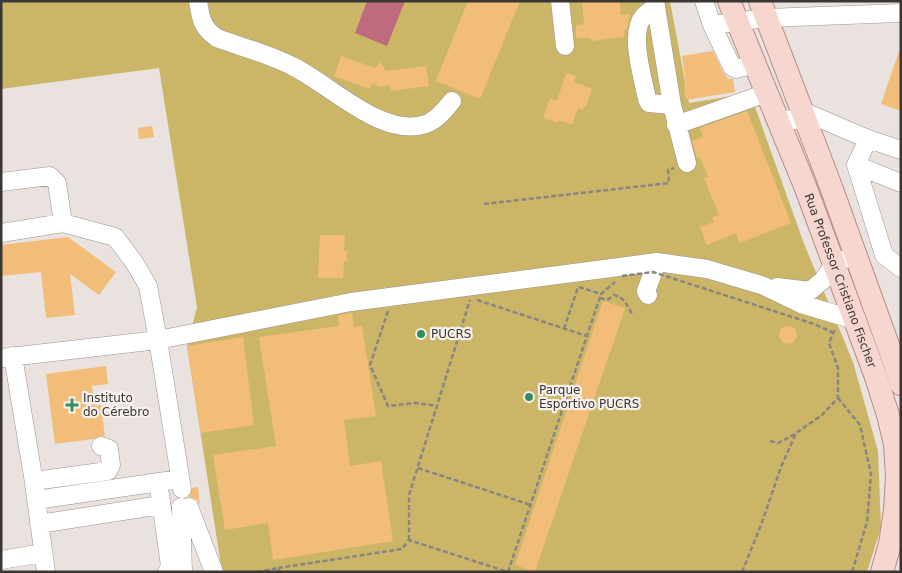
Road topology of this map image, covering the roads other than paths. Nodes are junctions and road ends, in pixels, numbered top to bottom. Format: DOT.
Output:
graph roads {
  1 [pos="198,1"];
  2 [pos="560,1"];
  3 [pos="704,1"];
  4 [pos="729,1"];
  5 [pos="655,4"];
  6 [pos="763,10"];
  7 [pos="901,13"];
  8 [pos="736,22"];
  9 [pos="712,26"];
  10 [pos="565,46"];
  11 [pos="755,64"];
  12 [pos="767,93"];
  13 [pos="452,102"];
  14 [pos="672,105"];
  15 [pos="800,110"];
  16 [pos="777,118"];
  17 [pos="676,124"];
  18 [pos="868,139"];
  19 [pos="901,150"];
  20 [pos="687,163"];
  21 [pos="856,165"];
  22 [pos="1,182"];
  23 [pos="901,183"];
  24 [pos="63,223"];
  25 [pos="1,233"];
  26 [pos="855,255"];
  27 [pos="657,262"];
  28 [pos="834,264"];
  29 [pos="901,268"];
  30 [pos="764,286"];
  31 [pos="648,295"];
  32 [pos="846,317"];
  33 [pos="158,340"];
  34 [pos="7,357"];
  35 [pos="901,384"];
  36 [pos="894,444"];
  37 [pos="101,446"];
  38 [pos="901,466"];
  39 [pos="34,481"];
  40 [pos="160,482"];
  41 [pos="36,500"];
  42 [pos="161,505"];
  43 [pos="39,524"];
  44 [pos="43,553"];
  45 [pos="1,560"];
  46 [pos="46,572"];
  47 [pos="167,572"];
  48 [pos="183,572"];
  49 [pos="214,572"];
  50 [pos="882,572"];
  1 -- 13 [label="street"];
  2 -- 10 [label="street"];
  3 -- 9 [label="street"];
  4 -- 8 [label="main road, Rua Professor Cristiano Fischer"];
  5 -- 14 [label="street"];
  5 -- 14 [label="street"];
  6 -- 7 [label="street"];
  6 -- 8 [label="street"];
  6 -- 15 [label="main road, Rua Professor Cristiano Fischer"];
  8 -- 9 [label="street"];
  8 -- 11 [label="main road, Rua Professor Cristiano Fischer"];
  9 -- 11 [label="street"];
  11 -- 12 [label="main road, Rua Professor Cristiano Fischer"];
  12 -- 16 [label="main road, Rua Professor Cristiano Fischer"];
  12 -- 17 [label="street"];
  14 -- 17 [label="street"];
  15 -- 16 [label="main road"];
  15 -- 18 [label="street"];
  15 -- 26 [label="main road, Rua Professor Cristiano Fischer"];
  16 -- 28 [label="main road, Rua Professor Cristiano Fischer"];
  17 -- 20 [label="street"];
  18 -- 19 [label="street"];
  18 -- 21 [label="street"];
  21 -- 23 [label="street"];
  21 -- 29 [label="street"];
  22 -- 24 [label="street"];
  24 -- 25 [label="street"];
  24 -- 33 [label="street"];
  26 -- 28 [label="street"];
  26 -- 35 [label="main road, Rua Professor Cristiano Fischer"];
  27 -- 30 [label="street"];
  27 -- 31 [label="street"];
  27 -- 33 [label="street"];
  28 -- 30 [label="street"];
  28 -- 32 [label="main road, Rua Professor Cristiano Fischer"];
  30 -- 32 [label="street"];
  32 -- 36 [label="main road, Rua Professor Cristiano Fischer"];
  33 -- 34 [label="street"];
  33 -- 40 [label="street"];
  34 -- 39 [label="street"];
  36 -- 38 [label="main road"];
  36 -- 50 [label="main road, Rua Professor Cristiano Fischer"];
  37 -- 39 [label="street"];
  39 -- 41 [label="street"];
  40 -- 41 [label="street"];
  40 -- 42 [label="street"];
  41 -- 43 [label="street"];
  42 -- 43 [label="street"];
  42 -- 47 [label="street"];
  43 -- 44 [label="street"];
  44 -- 45 [label="street"];
  44 -- 46 [label="street"];
  48 -- 49 [label="street"];
}
